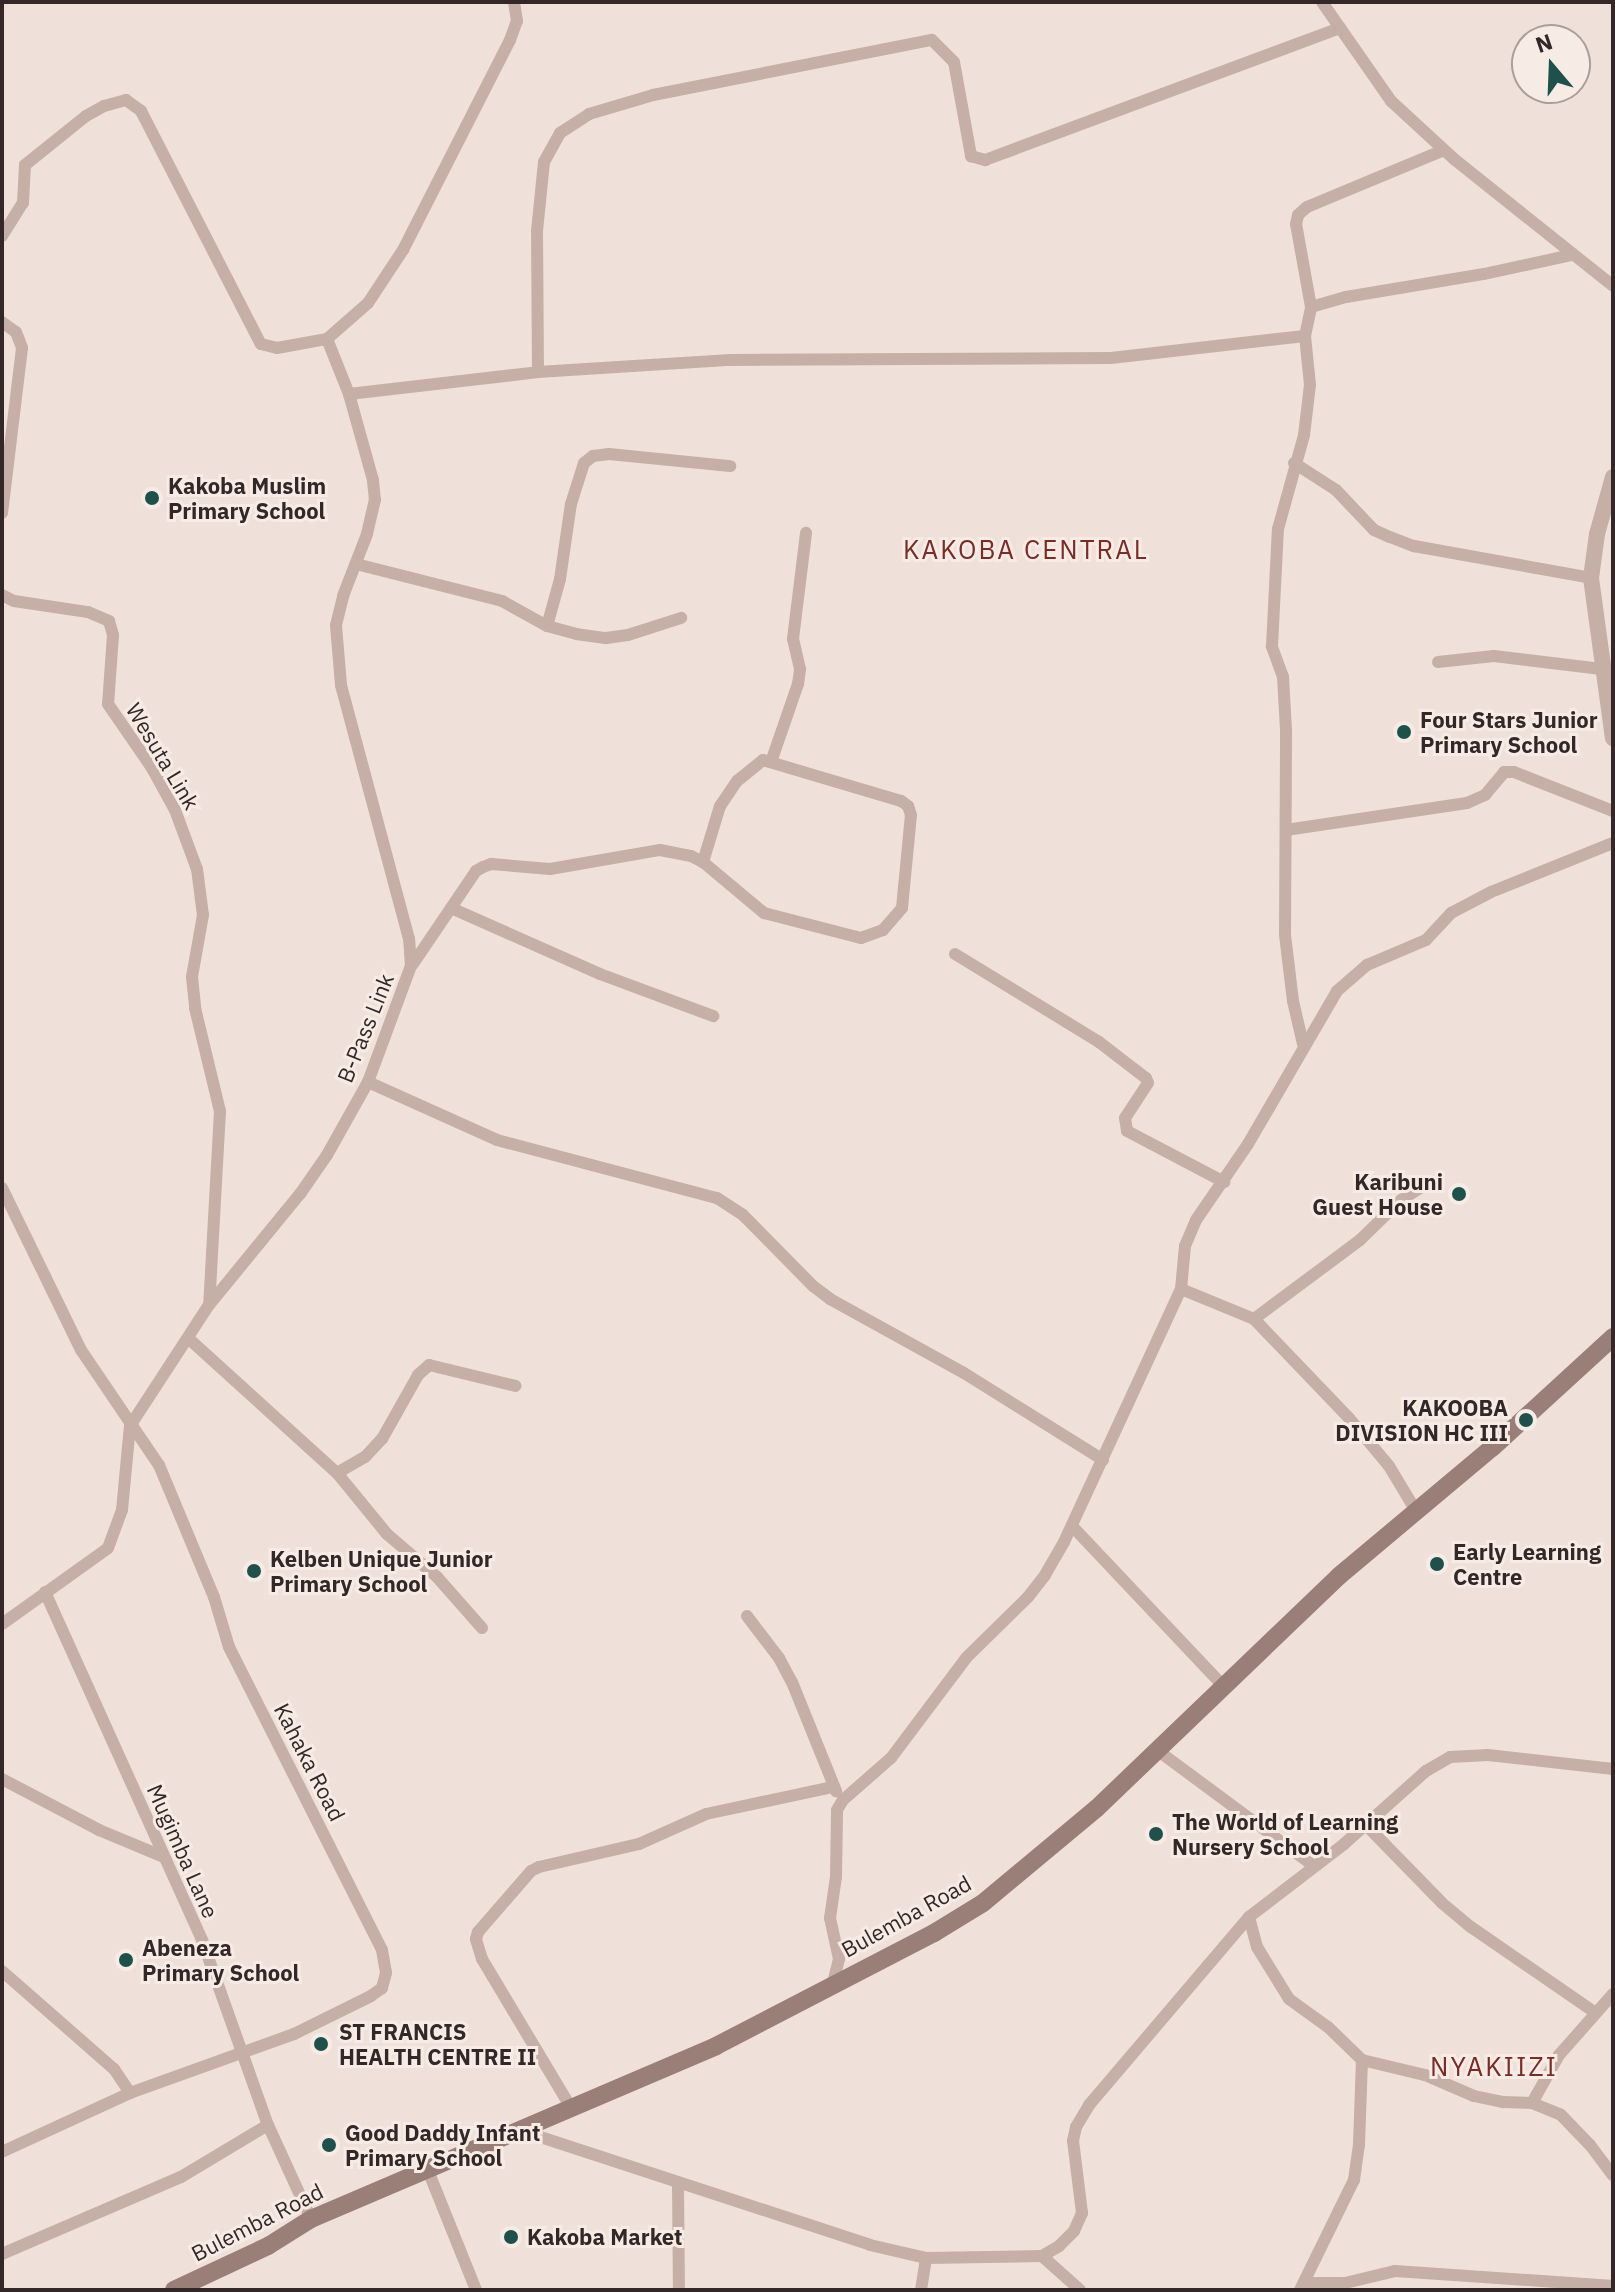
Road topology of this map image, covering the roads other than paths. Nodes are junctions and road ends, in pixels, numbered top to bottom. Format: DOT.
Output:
graph roads {
  1 [pos="514,2"];
  2 [pos="1322,2"];
  3 [pos="1340,28"];
  4 [pos="1444,150"];
  5 [pos="2,236"];
  6 [pos="1572,255"];
  7 [pos="1613,286"];
  8 [pos="1311,307"];
  9 [pos="2,322"];
  10 [pos="1305,336"];
  11 [pos="327,339"];
  12 [pos="538,372"];
  13 [pos="349,394"];
  14 [pos="1294,463"];
  15 [pos="730,466"];
  16 [pos="1613,477"];
  17 [pos="2,513"];
  18 [pos="806,533"];
  19 [pos="356,564"];
  20 [pos="1591,578"];
  21 [pos="2,595"];
  22 [pos="681,618"];
  23 [pos="547,626"];
  24 [pos="1438,662"];
  25 [pos="1601,669"];
  26 [pos="1613,738"];
  27 [pos="771,762"];
  28 [pos="1613,811"];
  29 [pos="1286,830"];
  30 [pos="1613,843"];
  31 [pos="703,862"];
  32 [pos="451,908"];
  33 [pos="955,954"];
  34 [pos="411,966"];
  35 [pos="713,1016"];
  36 [pos="1303,1044"];
  37 [pos="368,1082"];
  38 [pos="1432,1181"];
  39 [pos="1224,1182"];
  40 [pos="2,1188"];
  41 [pos="5,1204"];
  42 [pos="1181,1289"];
  43 [pos="209,1305"];
  44 [pos="1254,1319"];
  45 [pos="1613,1337"];
  46 [pos="188,1338"];
  47 [pos="516,1386"];
  48 [pos="130,1426"];
  49 [pos="1103,1460"];
  50 [pos="337,1473"];
  51 [pos="1416,1511"];
  52 [pos="1072,1526"];
  53 [pos="45,1592"];
  54 [pos="747,1616"];
  55 [pos="2,1624"];
  56 [pos="482,1628"];
  57 [pos="1224,1687"];
  58 [pos="1157,1750"];
  59 [pos="1613,1769"];
  60 [pos="2,1779"];
  61 [pos="833,1787"];
  62 [pos="843,1800"];
  63 [pos="1366,1825"];
  64 [pos="164,1857"];
  65 [pos="1314,1866"];
  66 [pos="1249,1917"];
  67 [pos="2,1971"];
  68 [pos="833,1983"];
  69 [pos="1613,1994"];
  70 [pos="1594,2012"];
  71 [pos="244,2052"];
  72 [pos="1362,2060"];
  73 [pos="130,2093"];
  74 [pos="1532,2103"];
  75 [pos="570,2106"];
  76 [pos="268,2125"];
  77 [pos="516,2129"];
  78 [pos="2,2152"];
  79 [pos="427,2168"];
  80 [pos="1613,2175"];
  81 [pos="678,2184"];
  82 [pos="311,2219"];
  83 [pos="2,2254"];
  84 [pos="1042,2256"];
  85 [pos="926,2258"];
  86 [pos="1302,2286"];
  87 [pos="1613,2286"];
  88 [pos="174,2290"];
  89 [pos="476,2290"];
  90 [pos="679,2290"];
  91 [pos="921,2290"];
  92 [pos="1080,2290"];
  1 -- 11 [label="street"];
  2 -- 3 [label="street"];
  3 -- 4 [label="street"];
  3 -- 12 [label="street"];
  4 -- 6 [label="street"];
  4 -- 8 [label="street"];
  5 -- 11 [label="street"];
  6 -- 7 [label="street"];
  6 -- 8 [label="street"];
  8 -- 10 [label="street"];
  9 -- 17 [label="street"];
  10 -- 12 [label="street"];
  10 -- 14 [label="street"];
  11 -- 13 [label="street, B-Pass Link"];
  12 -- 13 [label="street"];
  13 -- 19 [label="street, B-Pass Link"];
  14 -- 20 [label="street"];
  14 -- 29 [label="street"];
  15 -- 23 [label="street"];
  16 -- 20 [label="street"];
  18 -- 27 [label="street"];
  19 -- 23 [label="street"];
  19 -- 34 [label="street, B-Pass Link"];
  20 -- 25 [label="street"];
  21 -- 43 [label="street, Wesuta Link"];
  22 -- 23 [label="street"];
  24 -- 25 [label="street"];
  25 -- 26 [label="street"];
  27 -- 31 [label="street"];
  27 -- 31 [label="street"];
  28 -- 29 [label="street"];
  29 -- 36 [label="street"];
  30 -- 36 [label="street"];
  31 -- 32 [label="street"];
  32 -- 34 [label="street"];
  32 -- 35 [label="street"];
  33 -- 39 [label="street"];
  34 -- 37 [label="street, B-Pass Link"];
  36 -- 39 [label="street"];
  37 -- 43 [label="street, B-Pass Link"];
  37 -- 49 [label="street"];
  38 -- 44 [label="street"];
  39 -- 42 [label="street"];
  40 -- 41 [label="street, Kahaka Road"];
  41 -- 48 [label="street, Kahaka Road"];
  42 -- 44 [label="street"];
  42 -- 49 [label="street"];
  43 -- 46 [label="street, B-Pass Link"];
  44 -- 51 [label="street"];
  45 -- 51 [label="main road, Bulemba Road"];
  46 -- 48 [label="street, B-Pass Link"];
  46 -- 50 [label="street"];
  47 -- 50 [label="street"];
  48 -- 53 [label="street, B-Pass Link"];
  48 -- 71 [label="street, Kahaka Road"];
  49 -- 52 [label="street"];
  50 -- 56 [label="street"];
  51 -- 57 [label="main road, Bulemba Road"];
  52 -- 57 [label="street"];
  52 -- 62 [label="street"];
  53 -- 55 [label="street, B-Pass Link"];
  53 -- 64 [label="street, Mugimba Lane"];
  54 -- 61 [label="street"];
  57 -- 58 [label="main road, Bulemba Road"];
  58 -- 65 [label="street"];
  58 -- 68 [label="main road, Bulemba Road"];
  59 -- 63 [label="street"];
  60 -- 64 [label="street"];
  61 -- 62 [label="street"];
  61 -- 75 [label="street"];
  62 -- 68 [label="street"];
  63 -- 65 [label="street"];
  63 -- 70 [label="street"];
  64 -- 71 [label="street, Mugimba Lane"];
  65 -- 66 [label="street"];
  66 -- 72 [label="street"];
  66 -- 84 [label="street"];
  67 -- 73 [label="street"];
  68 -- 75 [label="main road, Bulemba Road"];
  69 -- 70 [label="street"];
  70 -- 74 [label="street"];
  71 -- 73 [label="street, Kahaka Road"];
  71 -- 76 [label="street, Mugimba Lane"];
  72 -- 74 [label="street"];
  72 -- 86 [label="street"];
  73 -- 78 [label="street, Kahaka Road"];
  74 -- 80 [label="street"];
  75 -- 77 [label="main road, Bulemba Road"];
  76 -- 82 [label="street, Mugimba Lane"];
  76 -- 83 [label="street"];
  77 -- 79 [label="main road, Bulemba Road"];
  77 -- 81 [label="street"];
  79 -- 82 [label="main road, Bulemba Road"];
  79 -- 89 [label="street"];
  81 -- 85 [label="street"];
  81 -- 90 [label="street"];
  82 -- 88 [label="main road, Bulemba Road"];
  84 -- 85 [label="street"];
  84 -- 92 [label="street"];
  85 -- 91 [label="street"];
  86 -- 87 [label="street"];
}
